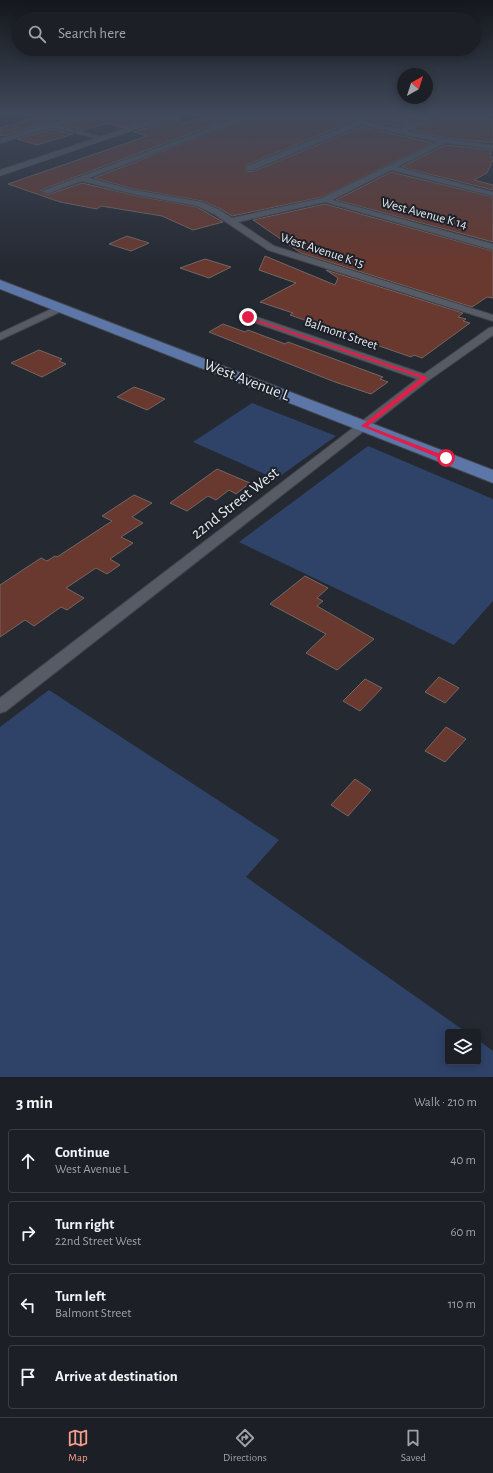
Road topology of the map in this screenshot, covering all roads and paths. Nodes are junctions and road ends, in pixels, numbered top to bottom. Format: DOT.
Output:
graph roads {
  1 [pos="23,165"];
  2 [pos="116,165"];
  3 [pos="257,165"];
  4 [pos="395,165"];
  5 [pos="250,168"];
  6 [pos="390,168"];
  7 [pos="0,173"];
  8 [pos="81,178"];
  9 [pos="46,191"];
  10 [pos="493,194"];
  11 [pos="325,200"];
  12 [pos="231,221"];
  13 [pos="493,247"];
  14 [pos="0,284"];
  15 [pos="60,308"];
  16 [pos="248,317"];
  17 [pos="493,318"];
  18 [pos="493,330"];
  19 [pos="0,337"];
  20 [pos="425,378"];
  21 [pos="364,426"];
  22 [pos="493,477"];
  23 [pos="0,706"];
  1 -- 7 [label="street"];
  2 -- 8 [label="street"];
  3 -- 5 [label="street"];
  4 -- 6 [label="street"];
  6 -- 10 [label="street"];
  6 -- 11 [label="street"];
  8 -- 9 [label="street"];
  8 -- 12 [label="street, West Avenue K 15"];
  11 -- 12 [label="street"];
  11 -- 13 [label="street, West Avenue K 14"];
  12 -- 17 [label="street, West Avenue K 15"];
  14 -- 15 [label="main road, West Avenue L"];
  15 -- 19 [label="street"];
  15 -- 21 [label="main road, West Avenue L"];
  16 -- 20 [label="street, Balmont Street"];
  18 -- 20 [label="street, 22nd Street West"];
  20 -- 21 [label="street, 22nd Street West"];
  21 -- 22 [label="main road, West Avenue L"];
  21 -- 23 [label="street, 22nd Street West"];
}
